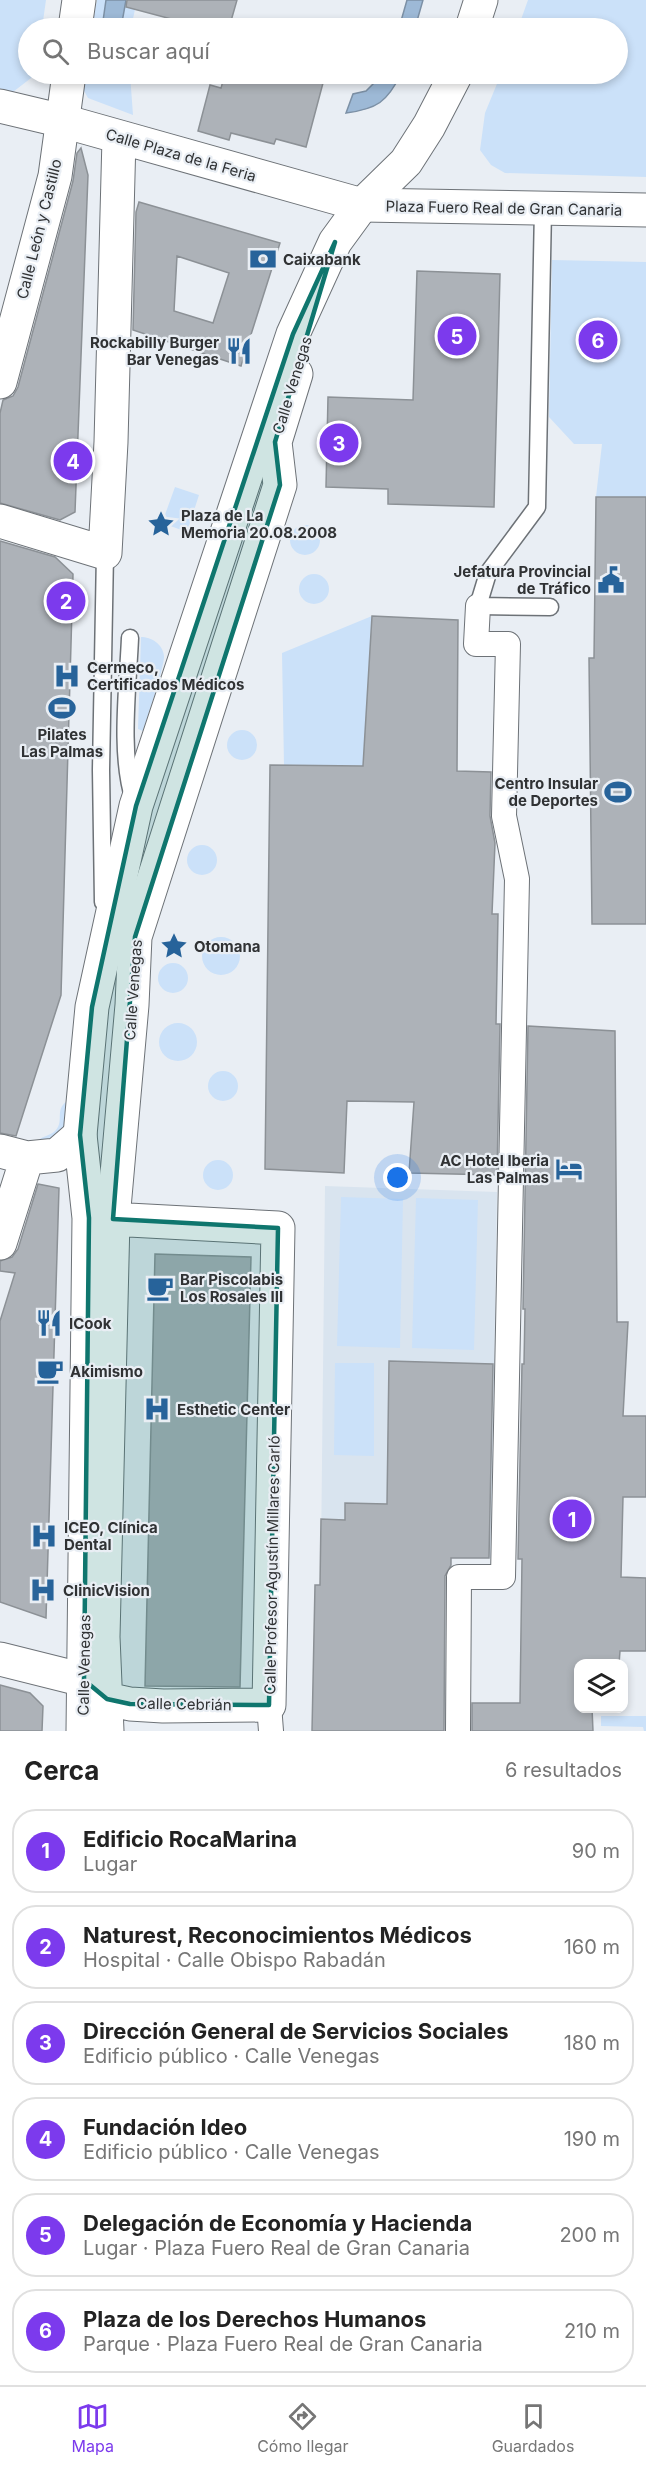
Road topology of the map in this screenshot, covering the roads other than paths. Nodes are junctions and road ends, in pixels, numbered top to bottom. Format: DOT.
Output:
graph roads {
  1 [pos="79,0"];
  2 [pos="481,0"];
  3 [pos="76,18"];
  4 [pos="475,18"];
  5 [pos="68,84"];
  6 [pos="451,84"];
  7 [pos="0,106"];
  8 [pos="63,121"];
  9 [pos="118,138"];
  10 [pos="362,205"];
  11 [pos="543,209"];
  12 [pos="646,210"];
  13 [pos="335,242"];
  14 [pos="0,382"];
  15 [pos="0,521"];
  16 [pos="105,553"];
  17 [pos="478,606"];
  18 [pos="549,607"];
  19 [pos="130,638"];
  20 [pos="126,723"];
  21 [pos="102,760"];
  22 [pos="136,806"];
  23 [pos="104,954"];
  24 [pos="80,1135"];
  25 [pos="13,1155"];
  26 [pos="101,1219"];
  27 [pos="0,1243"];
  28 [pos="0,1659"];
  29 [pos="95,1689"];
  30 [pos="270,1718"];
  31 [pos="82,1731"];
  32 [pos="107,1731"];
  33 [pos="458,1731"];
  1 -- 3 [label="street"];
  2 -- 4 [label="street"];
  5 -- 8 [label="street, Calle León y Castillo"];
  6 -- 10 [label="street, Calle Venegas"];
  7 -- 8 [label="street, Calle Plaza de la Feria"];
  8 -- 9 [label="street, Calle Plaza de la Feria"];
  8 -- 14 [label="street, Calle León y Castillo"];
  9 -- 10 [label="street, Calle Plaza de la Feria"];
  9 -- 16 [label="street, Calle Venegas"];
  10 -- 11 [label="street, Plaza Fuero Real de Gran Canaria"];
  10 -- 13 [label="street, Calle Venegas"];
  11 -- 12 [label="street, Plaza Fuero Real de Gran Canaria"];
  11 -- 17 [label="lane"];
  13 -- 22 [label="street, Calle Venegas"];
  13 -- 26 [label="street, Calle Venegas"];
  15 -- 16 [label="street"];
  16 -- 21 [label="lane, Calle Venegas"];
  17 -- 18 [label="lane"];
  17 -- 33 [label="street"];
  19 -- 20 [label="lane"];
  20 -- 21 [label="lane"];
  20 -- 22 [label="lane"];
  21 -- 23 [label="lane, Calle Venegas"];
  22 -- 23 [label="street, Calle Venegas"];
  23 -- 24 [label="street, Calle Venegas"];
  24 -- 25 [label="street"];
  24 -- 26 [label="street, Calle Venegas"];
  25 -- 27 [label="street"];
  26 -- 29 [label="street, Calle Venegas"];
  26 -- 30 [label="street, Calle Profesor Agustín Millares Carló"];
  28 -- 29 [label="street, Calle Cebrián"];
  29 -- 30 [label="street, Calle Cebrián"];
  29 -- 31 [label="street, Calle Venegas"];
  29 -- 32 [label="street, Calle Venegas"];
}
